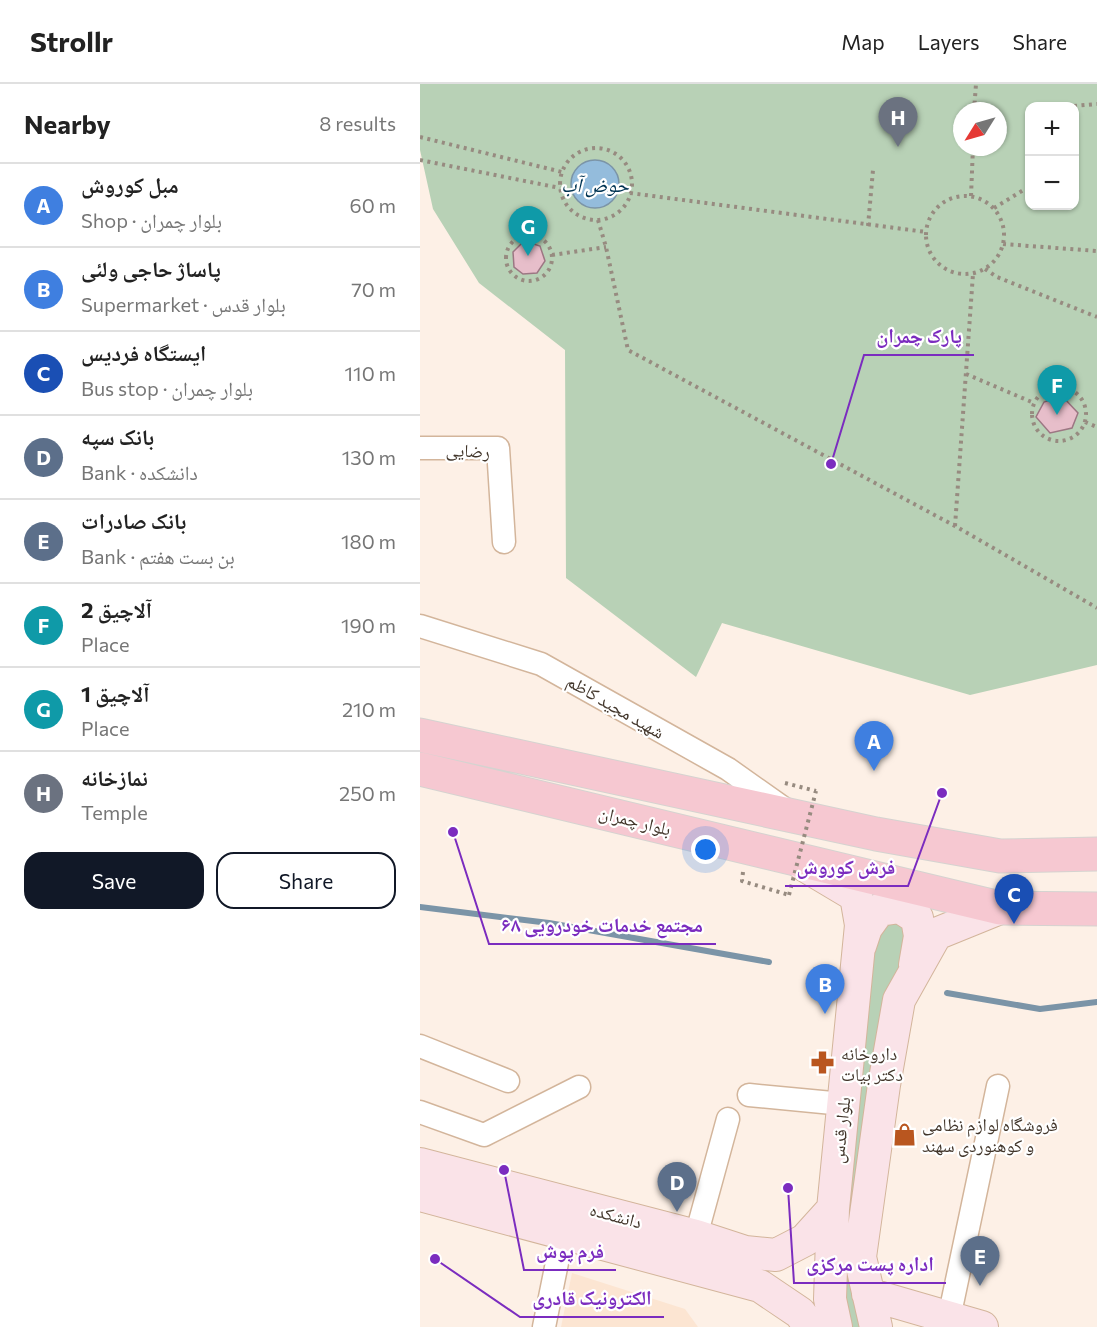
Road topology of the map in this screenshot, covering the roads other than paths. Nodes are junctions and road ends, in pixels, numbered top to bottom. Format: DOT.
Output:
graph roads {
  1 [pos="420,448"];
  2 [pos="504,542"];
  3 [pos="420,626"];
  4 [pos="420,735"];
  5 [pos="429,773"];
  6 [pos="798,817"];
  7 [pos="1097,854"];
  8 [pos="796,860"];
  9 [pos="1000,908"];
  10 [pos="1097,909"];
  11 [pos="859,948"];
  12 [pos="913,972"];
  13 [pos="420,1046"];
  14 [pos="508,1081"];
  15 [pos="998,1086"];
  16 [pos="579,1087"];
  17 [pos="749,1095"];
  18 [pos="843,1104"];
  19 [pos="420,1112"];
  20 [pos="728,1119"];
  21 [pos="420,1164"];
  22 [pos="420,1195"];
  23 [pos="832,1209"];
  24 [pos="563,1233"];
  25 [pos="696,1236"];
  26 [pos="868,1294"];
  27 [pos="950,1318"];
  28 [pos="544,1327"];
  29 [pos="810,1327"];
  30 [pos="836,1327"];
  31 [pos="876,1327"];
  32 [pos="982,1327"];
  1 -- 2 [label="street, رضایی"];
  3 -- 6 [label="street, شهید مجید کاظم"];
  4 -- 6 [label="main road, بلوار چمران"];
  5 -- 8 [label="main road, بلوار چمران"];
  6 -- 7 [label="main road, بلوار چمران"];
  8 -- 9 [label="main road, بلوار چمران"];
  8 -- 11 [label="main road, بلوار قدس"];
  9 -- 10 [label="main road, بلوار چمران"];
  9 -- 12 [label="main road, بلوار قدس"];
  11 -- 12 [label="main road"];
  11 -- 18 [label="main road, بلوار قدس"];
  12 -- 26 [label="main road, بلوار قدس"];
  13 -- 14 [label="street"];
  15 -- 27 [label="street"];
  16 -- 19 [label="street"];
  17 -- 18 [label="street"];
  18 -- 23 [label="main road, بلوار قدس"];
  20 -- 25 [label="street"];
  21 -- 25 [label="main road, دانشکده"];
  22 -- 24 [label="main road, دانشکده"];
  23 -- 25 [label="main road, دانشکده"];
  23 -- 30 [label="main road, بلوار قدس"];
  24 -- 28 [label="street"];
  24 -- 29 [label="main road, دانشکده"];
  26 -- 27 [label="main road"];
  26 -- 31 [label="main road, بلوار قدس"];
  27 -- 32 [label="main road"];
}
